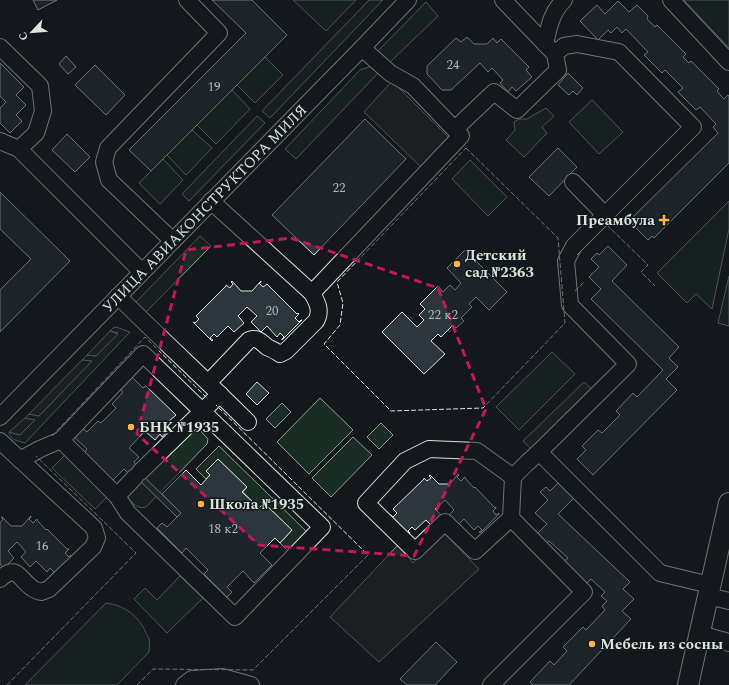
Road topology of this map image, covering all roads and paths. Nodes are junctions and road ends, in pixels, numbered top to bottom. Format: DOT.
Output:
graph roads {
  1 [pos="187,0"];
  2 [pos="408,0"];
  3 [pos="504,0"];
  4 [pos="564,0"];
  5 [pos="671,0"];
  6 [pos="0,46"];
  7 [pos="362,48"];
  8 [pos="550,49"];
  9 [pos="729,62"];
  10 [pos="455,129"];
  11 [pos="0,141"];
  12 [pos="19,149"];
  13 [pos="573,182"];
  14 [pos="211,202"];
  15 [pos="605,215"];
  16 [pos="173,241"];
  17 [pos="142,272"];
  18 [pos="312,293"];
  19 [pos="118,296"];
  20 [pos="209,382"];
  21 [pos="220,394"];
  22 [pos="202,411"];
  23 [pos="0,417"];
  24 [pos="248,422"];
  25 [pos="61,440"];
  26 [pos="0,441"];
  27 [pos="539,452"];
  28 [pos="20,460"];
  29 [pos="513,477"];
  30 [pos="117,496"];
  31 [pos="729,503"];
  32 [pos="511,518"];
  33 [pos="0,579"];
  34 [pos="709,590"];
  35 [pos="729,601"];
  36 [pos="700,634"];
  37 [pos="727,642"];
  38 [pos="184,685"];
  39 [pos="252,685"];
  40 [pos="491,685"];
  41 [pos="688,685"];
  1 -- 16 [label="street"];
  2 -- 7 [label="street, УЛИЦА АВИАКОНСТРУКТОРА МИЛЯ"];
  3 -- 8 [label="street"];
  4 -- 8 [label="street"];
  5 -- 9 [label="street"];
  6 -- 12 [label="street"];
  7 -- 10 [label="street"];
  7 -- 14 [label="street, УЛИЦА АВИАКОНСТРУКТОРА МИЛЯ"];
  8 -- 10 [label="street"];
  8 -- 15 [label="street"];
  10 -- 18 [label="street"];
  11 -- 12 [label="street"];
  12 -- 17 [label="street"];
  13 -- 15 [label="street"];
  14 -- 16 [label="street, УЛИЦА АВИАКОНСТРУКТОРА МИЛЯ"];
  14 -- 18 [label="street"];
  15 -- 27 [label="street"];
  16 -- 17 [label="street, УЛИЦА АВИАКОНСТРУКТОРА МИЛЯ"];
  17 -- 19 [label="street, УЛИЦА АВИАКОНСТРУКТОРА МИЛЯ"];
  18 -- 20 [label="street"];
  19 -- 20 [label="street"];
  19 -- 23 [label="street, УЛИЦА АВИАКОНСТРУКТОРА МИЛЯ"];
  20 -- 21 [label="street"];
  21 -- 22 [label="street"];
  21 -- 24 [label="street"];
  22 -- 25 [label="street"];
  22 -- 30 [label="street"];
  22 -- 30 [label="street"];
  25 -- 28 [label="street"];
  25 -- 30 [label="street"];
  26 -- 28 [label="street"];
  27 -- 29 [label="street"];
  27 -- 34 [label="street"];
  28 -- 33 [label="street"];
  29 -- 32 [label="street"];
  29 -- 32 [label="street"];
  31 -- 34 [label="main road"];
  32 -- 40 [label="street"];
  34 -- 35 [label="street"];
  34 -- 36 [label="main road"];
  36 -- 37 [label="street"];
  36 -- 41 [label="main road"];
  38 -- 39 [label="street"];
}
